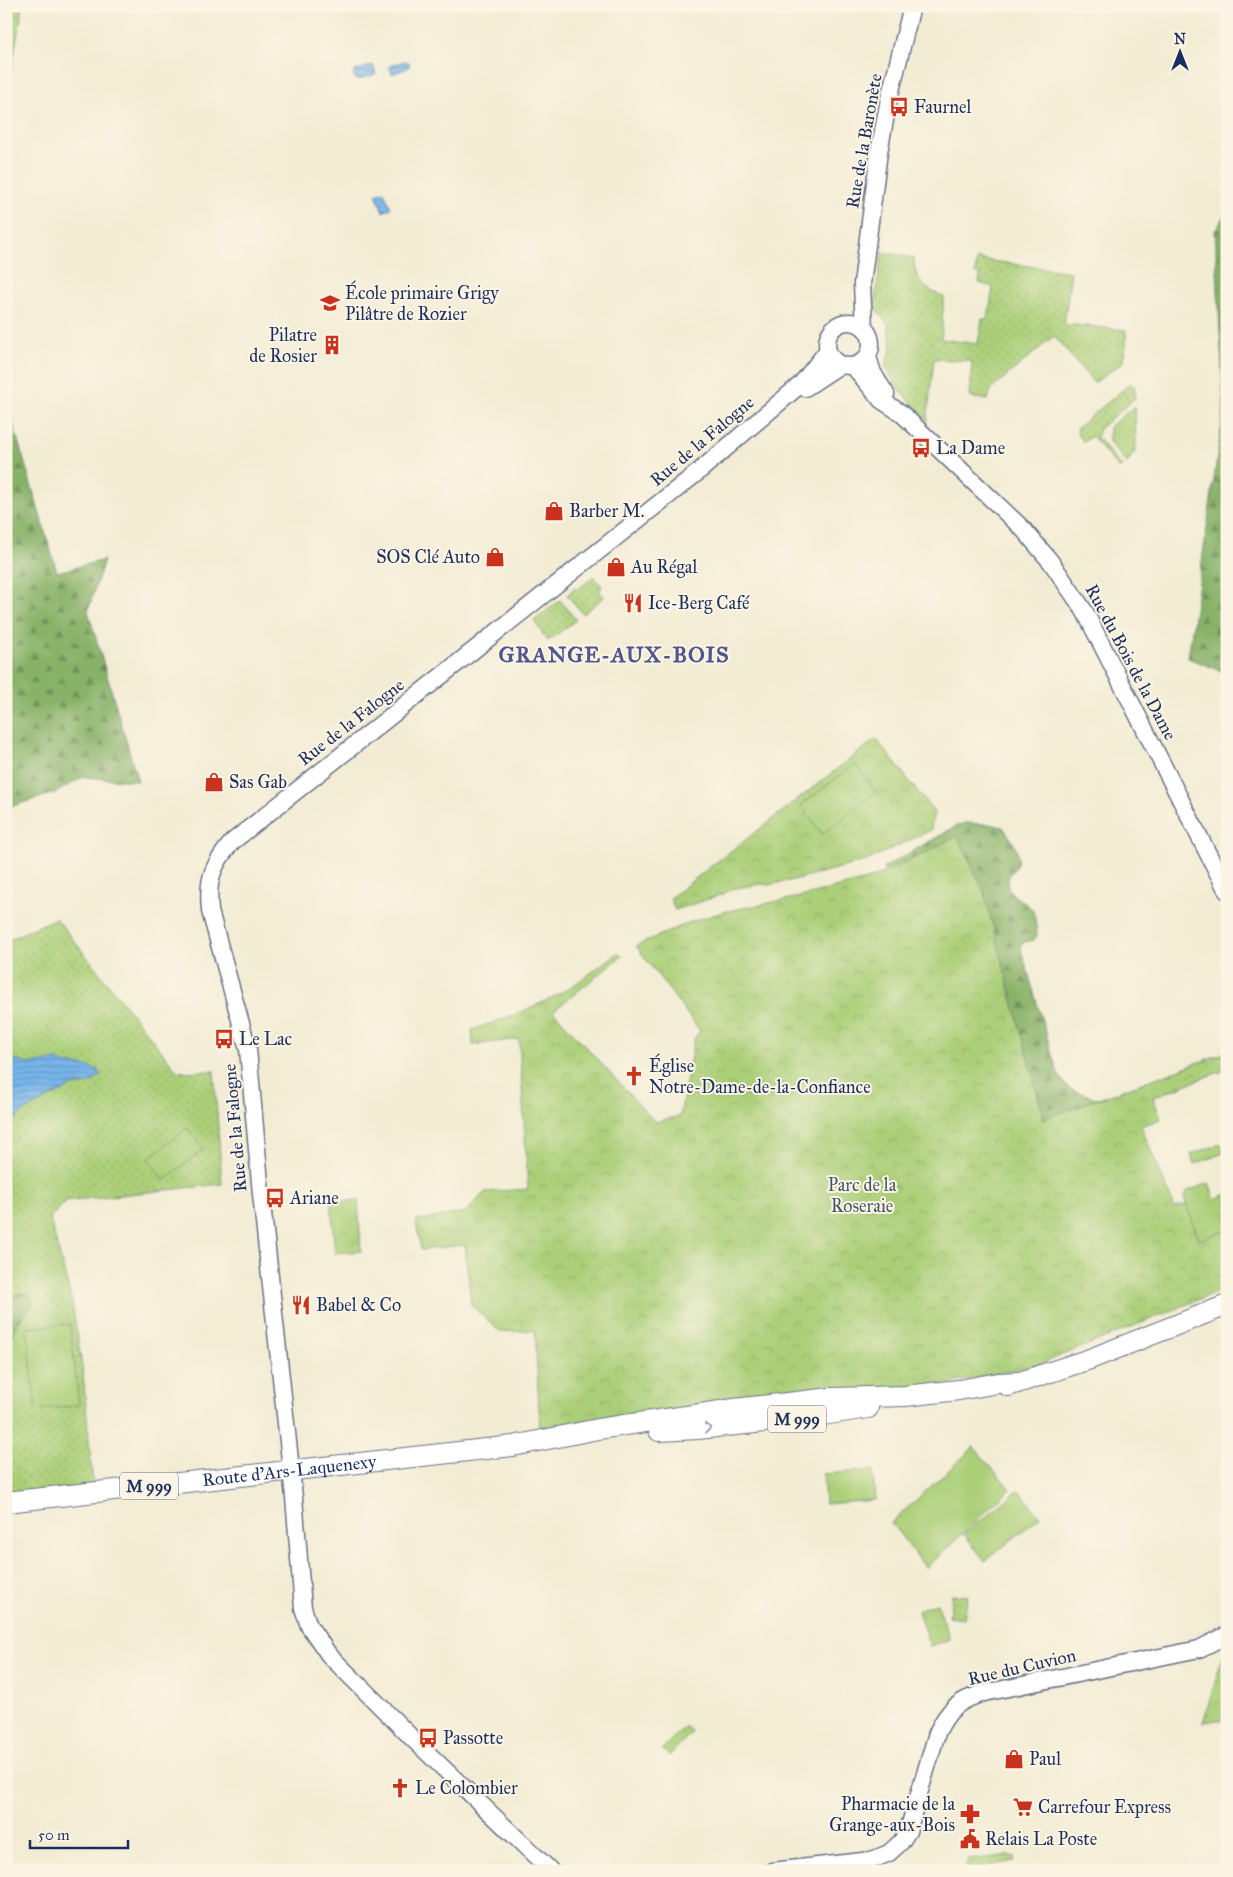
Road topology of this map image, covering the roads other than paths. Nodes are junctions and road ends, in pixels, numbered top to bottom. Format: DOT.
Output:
graph roads {
  1 [pos="912,6"];
  2 [pos="862,284"];
  3 [pos="842,323"];
  4 [pos="864,328"];
  5 [pos="828,350"];
  6 [pos="868,357"];
  7 [pos="847,365"];
  8 [pos="785,398"];
  9 [pos="901,413"];
  10 [pos="1227,891"];
  11 [pos="1227,1305"];
  12 [pos="292,1470"];
  13 [pos="6,1502"];
  14 [pos="1227,1635"];
  15 [pos="551,1871"];
  16 [pos="772,1871"];
  1 -- 2 [label="street, Rue de la Baronète"];
  2 -- 3 [label="street, Rue de la Baronète"];
  2 -- 4 [label="street, Rue de la Baronète"];
  3 -- 4 [label="street"];
  3 -- 5 [label="street"];
  4 -- 6 [label="street"];
  5 -- 7 [label="street"];
  5 -- 8 [label="street, Rue de la Falogne"];
  6 -- 7 [label="street"];
  6 -- 9 [label="street, Rue du Bois de la Dame"];
  7 -- 8 [label="street, Rue de la Falogne"];
  7 -- 9 [label="street, Rue du Bois de la Dame"];
  8 -- 12 [label="street, Rue de la Falogne"];
  9 -- 10 [label="street, Rue du Bois de la Dame"];
  11 -- 12 [label="main road, Route d'Ars-Laquenexy / M 999"];
  12 -- 13 [label="main road, Route d'Ars-Laquenexy / M 999"];
  12 -- 15 [label="street, Rue de la Falogne"];
  14 -- 16 [label="street, Rue du Cuvion"];
}
